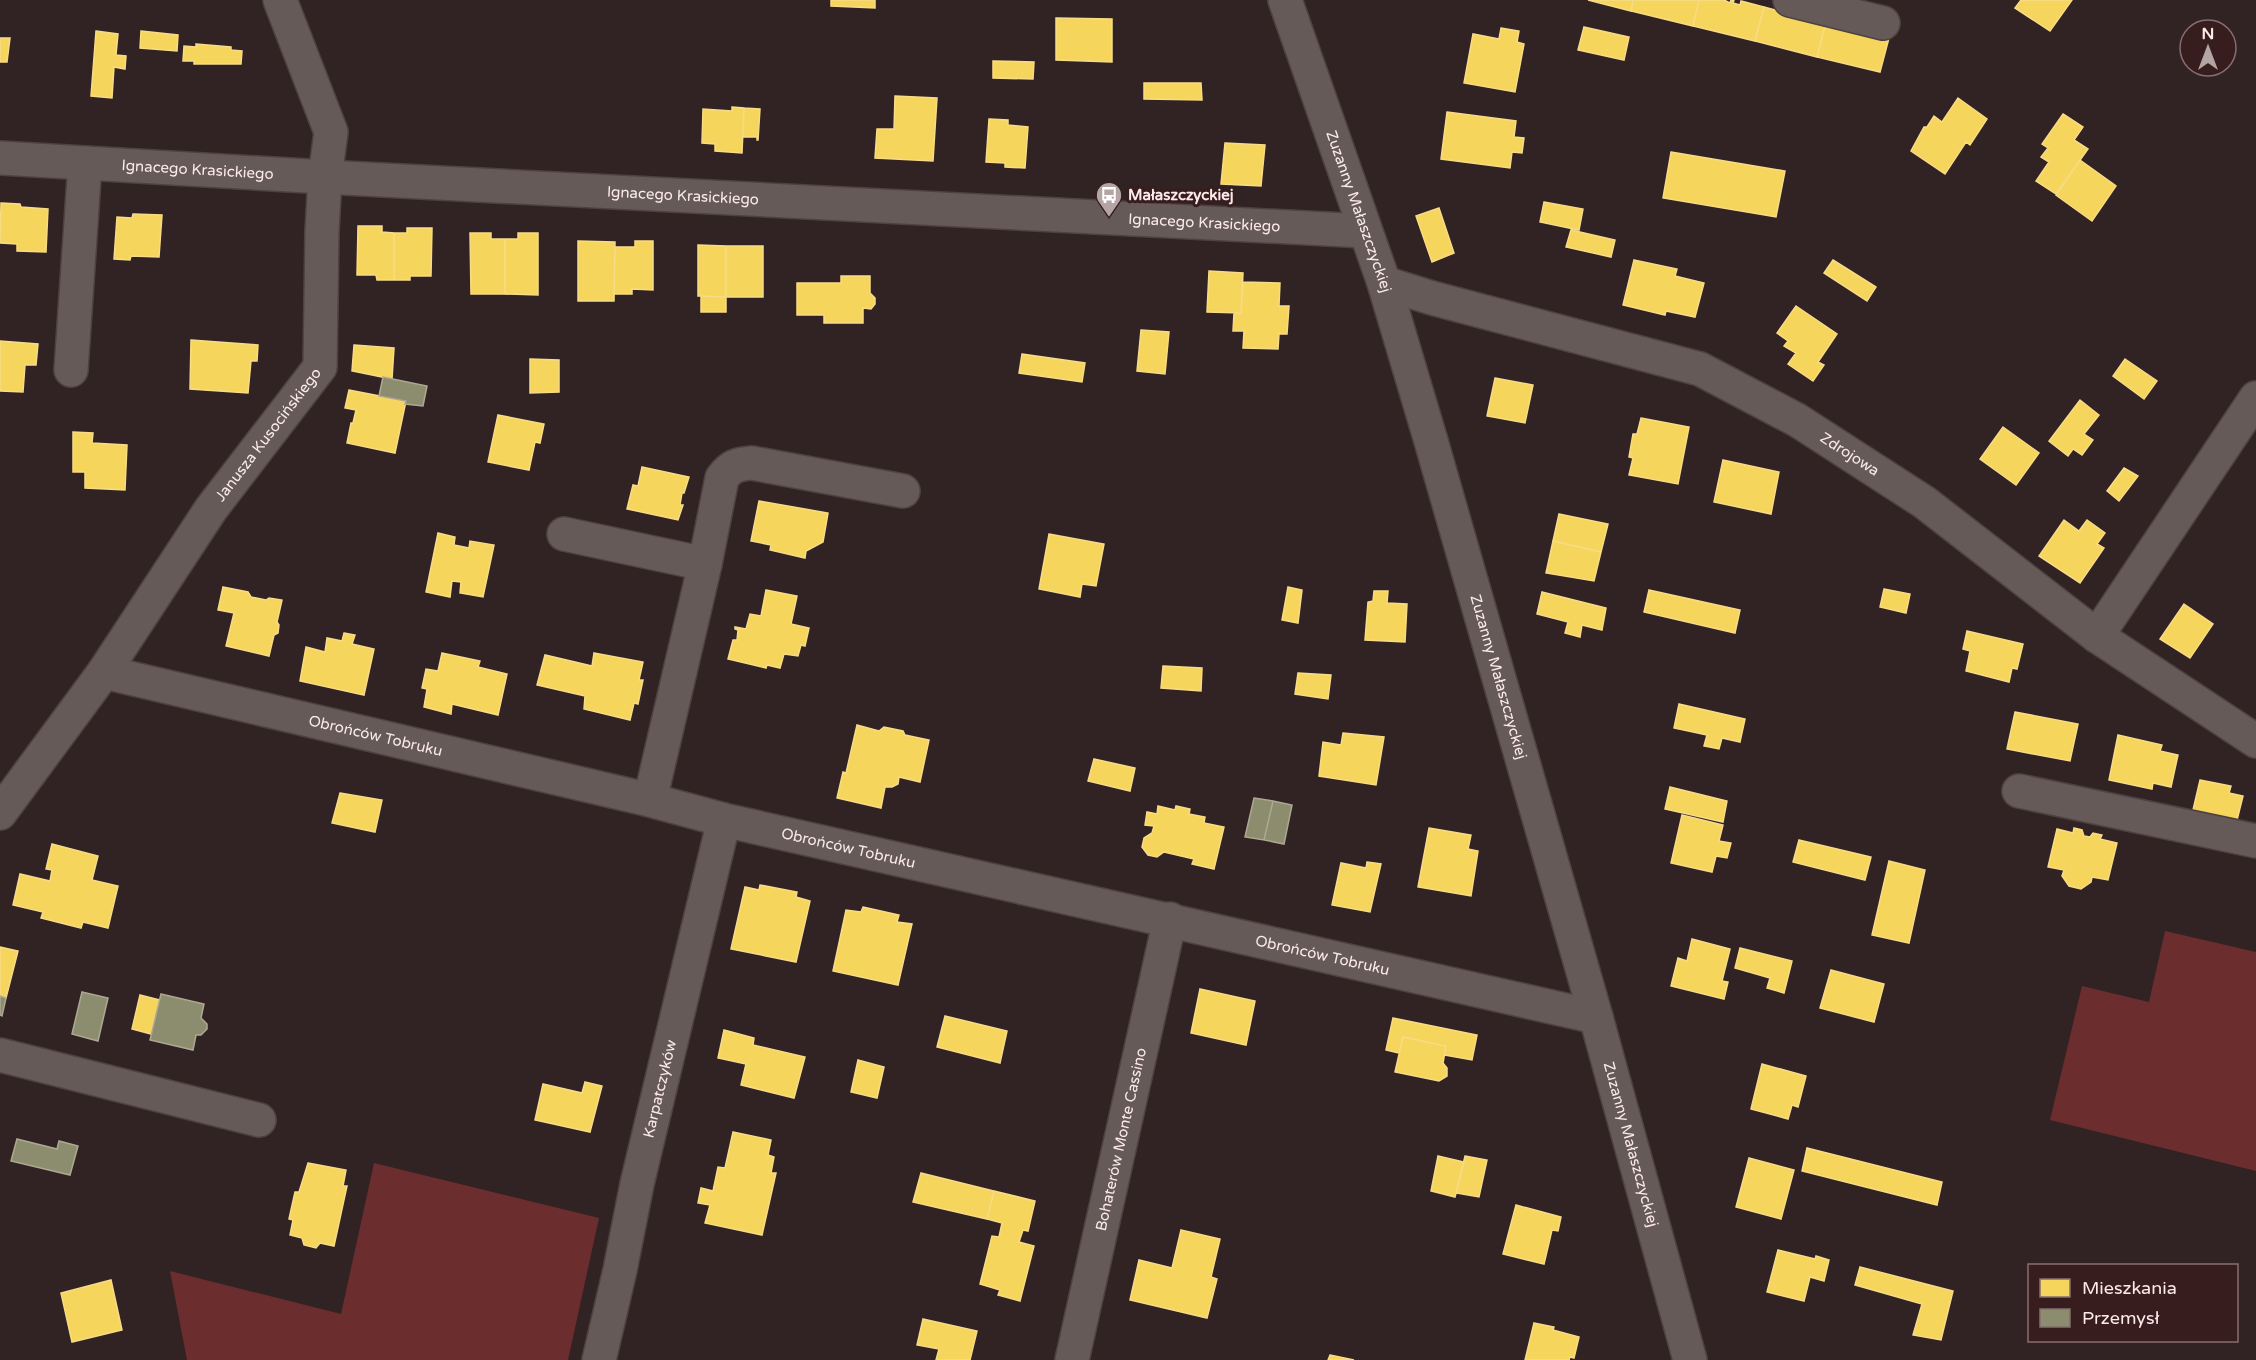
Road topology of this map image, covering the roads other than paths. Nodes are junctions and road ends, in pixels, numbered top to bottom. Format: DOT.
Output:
graph roads {
  1 [pos="280,0"];
  2 [pos="1285,0"];
  3 [pos="1790,0"];
  4 [pos="1883,23"];
  5 [pos="0,158"];
  6 [pos="85,163"];
  7 [pos="325,177"];
  8 [pos="1365,231"];
  9 [pos="1384,283"];
  10 [pos="71,370"];
  11 [pos="2256,398"];
  12 [pos="903,491"];
  13 [pos="564,534"];
  14 [pos="705,564"];
  15 [pos="2097,636"];
  16 [pos="104,672"];
  17 [pos="2256,741"];
  18 [pos="2019,791"];
  19 [pos="650,800"];
  20 [pos="0,813"];
  21 [pos="724,819"];
  22 [pos="2256,841"];
  23 [pos="1170,919"];
  24 [pos="1596,1017"];
  25 [pos="0,1054"];
  26 [pos="259,1120"];
  27 [pos="599,1360"];
  28 [pos="1072,1360"];
  29 [pos="1690,1360"];
  1 -- 7 [label="street, Janusza Kusocińskiego"];
  2 -- 8 [label="street, Zuzanny Małaszczyckiej"];
  3 -- 4 [label="street"];
  5 -- 6 [label="street, Ignacego Krasickiego"];
  6 -- 7 [label="street, Ignacego Krasickiego"];
  6 -- 10 [label="street"];
  7 -- 8 [label="street, Ignacego Krasickiego"];
  7 -- 16 [label="street, Janusza Kusocińskiego"];
  8 -- 9 [label="street, Zuzanny Małaszczyckiej"];
  9 -- 15 [label="street, Zdrojowa"];
  9 -- 24 [label="street, Zuzanny Małaszczyckiej"];
  11 -- 15 [label="street"];
  12 -- 14 [label="street"];
  13 -- 14 [label="street"];
  14 -- 19 [label="street"];
  15 -- 17 [label="street, Zdrojowa"];
  16 -- 19 [label="street, Obrońców Tobruku"];
  16 -- 20 [label="street, Janusza Kusocińskiego"];
  18 -- 22 [label="street"];
  19 -- 21 [label="street, Obrońców Tobruku"];
  21 -- 23 [label="street, Obrońców Tobruku"];
  21 -- 27 [label="street, Karpatczyków"];
  23 -- 24 [label="street, Obrońców Tobruku"];
  23 -- 28 [label="street, Bohaterów Monte Cassino"];
  24 -- 29 [label="street, Zuzanny Małaszczyckiej"];
  25 -- 26 [label="street"];
}
